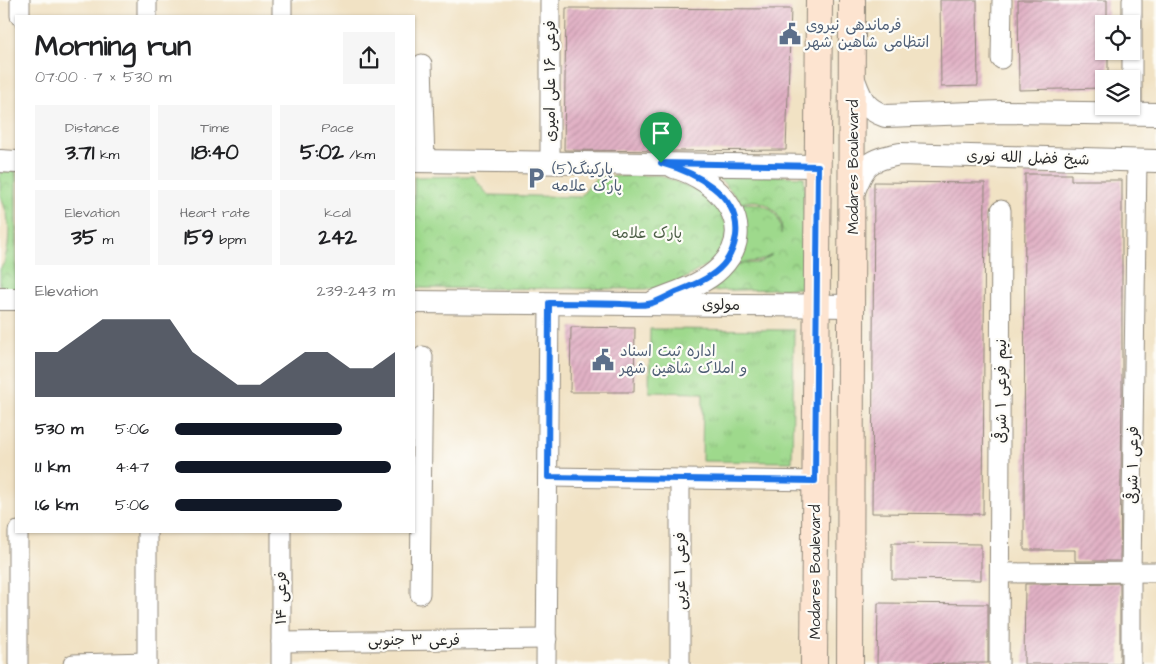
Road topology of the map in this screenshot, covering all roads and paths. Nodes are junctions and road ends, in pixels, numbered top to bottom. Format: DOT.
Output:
graph roads {
  1 [pos="20,0"];
  2 [pos="147,0"];
  3 [pos="282,0"];
  4 [pos="550,0"];
  5 [pos="819,0"];
  6 [pos="852,0"];
  7 [pos="1002,0"];
  8 [pos="1132,0"];
  9 [pos="20,15"];
  10 [pos="147,15"];
  11 [pos="282,15"];
  12 [pos="1001,59"];
  13 [pos="422,64"];
  14 [pos="1132,70"];
  15 [pos="853,77"];
  16 [pos="1095,113"];
  17 [pos="1140,113"];
  18 [pos="1156,114"];
  19 [pos="419,161"];
  20 [pos="1147,161"];
  21 [pos="0,162"];
  22 [pos="15,162"];
  23 [pos="550,163"];
  24 [pos="661,163"];
  25 [pos="818,166"];
  26 [pos="853,194"];
  27 [pos="1001,210"];
  28 [pos="0,299"];
  29 [pos="15,299"];
  30 [pos="415,302"];
  31 [pos="549,303"];
  32 [pos="648,304"];
  33 [pos="817,306"];
  34 [pos="852,306"];
  35 [pos="423,356"];
  36 [pos="417,464"];
  37 [pos="548,477"];
  38 [pos="680,479"];
  39 [pos="815,481"];
  40 [pos="18,533"];
  41 [pos="147,533"];
  42 [pos="281,533"];
  43 [pos="1131,572"];
  44 [pos="1156,572"];
  45 [pos="1000,573"];
  46 [pos="420,594"];
  47 [pos="547,639"];
  48 [pos="281,642"];
  49 [pos="146,663"];
  50 [pos="18,664"];
  51 [pos="73,664"];
  52 [pos="281,664"];
  53 [pos="546,664"];
  54 [pos="680,664"];
  55 [pos="814,664"];
  56 [pos="850,664"];
  57 [pos="999,664"];
  58 [pos="1131,664"];
  1 -- 9 [label="street"];
  2 -- 10 [label="street"];
  3 -- 11 [label="street"];
  4 -- 23 [label="street, فرعی ۱۶ علی امیری"];
  5 -- 25 [label="main road, Modares Boulevard"];
  6 -- 15 [label="main road, Modares Boulevard"];
  7 -- 12 [label="street"];
  8 -- 14 [label="street"];
  13 -- 19 [label="street"];
  15 -- 16 [label="street"];
  15 -- 26 [label="main road, Modares Boulevard"];
  17 -- 18 [label="street"];
  19 -- 23 [label="street"];
  20 -- 26 [label="street, شیخ فضل الله نوری"];
  20 -- 43 [label="street, فرعی ۱ شرقی"];
  21 -- 22 [label="street"];
  23 -- 24 [label="street"];
  24 -- 25 [label="street"];
  24 -- 32 [label="street"];
  25 -- 33 [label="main road, Modares Boulevard"];
  26 -- 34 [label="main road, Modares Boulevard"];
  27 -- 45 [label="street, نیم فرعی ۱ شرقی"];
  28 -- 29 [label="street"];
  30 -- 31 [label="street, مولوی"];
  31 -- 32 [label="street, مولوی"];
  31 -- 37 [label="street"];
  32 -- 33 [label="street, مولوی"];
  33 -- 34 [label="street, مولوی"];
  33 -- 39 [label="main road, Modares Boulevard"];
  34 -- 56 [label="main road, Modares Boulevard"];
  35 -- 36 [label="street"];
  36 -- 46 [label="street"];
  37 -- 38 [label="street"];
  37 -- 47 [label="street"];
  38 -- 39 [label="street"];
  38 -- 54 [label="street, فرعی ۱ غربی"];
  39 -- 55 [label="main road, Modares Boulevard"];
  40 -- 50 [label="street"];
  41 -- 49 [label="street"];
  42 -- 48 [label="street, فرعی ۱۴"];
  43 -- 44 [label="street"];
  43 -- 45 [label="street"];
  43 -- 58 [label="street"];
  45 -- 57 [label="street, نیم فرعی ۱ شرقی"];
  47 -- 48 [label="street, فرعی ۳ جنوبی"];
  47 -- 53 [label="street"];
  48 -- 52 [label="street, فرعی ۱۴"];
  49 -- 51 [label="street"];
}
